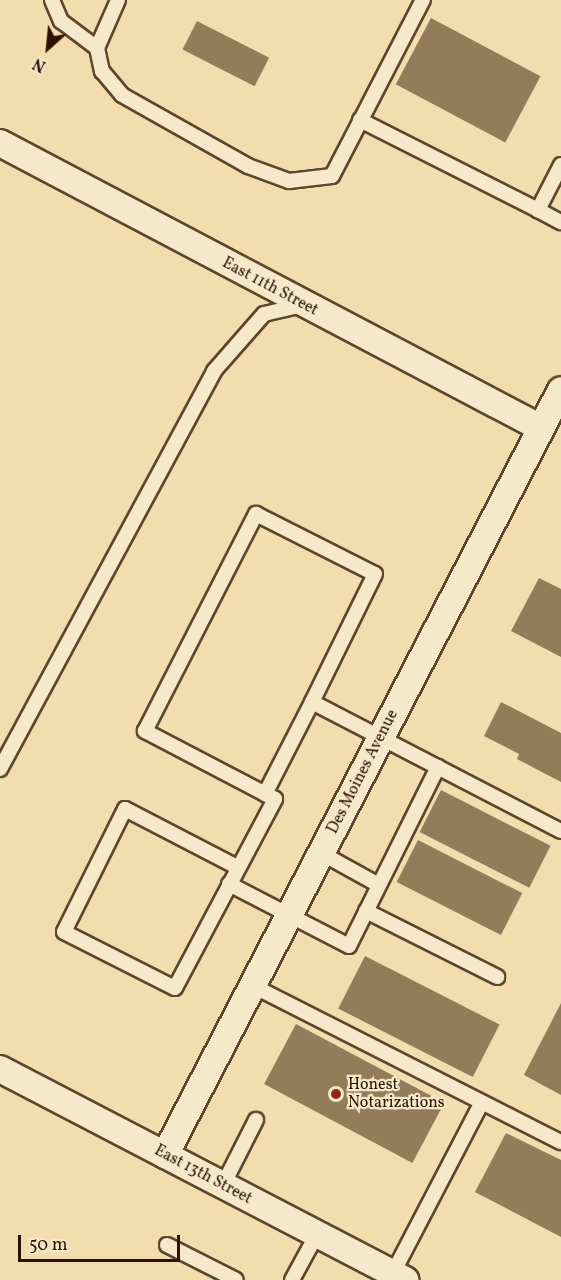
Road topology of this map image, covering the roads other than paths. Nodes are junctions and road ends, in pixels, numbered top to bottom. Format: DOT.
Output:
graph roads {
  1 [pos="52,0"];
  2 [pos="118,0"];
  3 [pos="423,0"];
  4 [pos="97,48"];
  5 [pos="360,120"];
  6 [pos="0,143"];
  7 [pos="561,165"];
  8 [pos="538,210"];
  9 [pos="561,222"];
  10 [pos="303,305"];
  11 [pos="561,390"];
  12 [pos="542,428"];
  13 [pos="312,702"];
  14 [pos="381,738"];
  15 [pos="438,767"];
  16 [pos="0,769"];
  17 [pos="265,794"];
  18 [pos="561,831"];
  19 [pos="321,853"];
  20 [pos="237,867"];
  21 [pos="229,884"];
  22 [pos="379,885"];
  23 [pos="366,911"];
  24 [pos="290,915"];
  25 [pos="497,977"];
  26 [pos="253,986"];
  27 [pos="0,1069"];
  28 [pos="481,1104"];
  29 [pos="256,1120"];
  30 [pos="561,1142"];
  31 [pos="165,1155"];
  32 [pos="223,1185"];
  33 [pos="317,1234"];
  34 [pos="167,1245"];
  35 [pos="387,1275"];
  36 [pos="234,1280"];
  37 [pos="292,1280"];
  1 -- 4 [label="lane"];
  2 -- 4 [label="lane"];
  3 -- 5 [label="lane"];
  4 -- 5 [label="lane"];
  5 -- 8 [label="lane"];
  6 -- 10 [label="street, East 11th Street"];
  7 -- 8 [label="lane"];
  8 -- 9 [label="lane"];
  10 -- 12 [label="street, East 11th Street"];
  10 -- 16 [label="lane"];
  11 -- 12 [label="street, Des Moines Avenue"];
  12 -- 14 [label="street, Des Moines Avenue"];
  13 -- 14 [label="lane"];
  13 -- 17 [label="lane"];
  13 -- 17 [label="lane"];
  14 -- 15 [label="lane"];
  14 -- 19 [label="street, Des Moines Avenue"];
  15 -- 18 [label="lane"];
  15 -- 22 [label="lane"];
  17 -- 20 [label="lane"];
  19 -- 22 [label="lane"];
  19 -- 24 [label="street, Des Moines Avenue"];
  20 -- 21 [label="lane"];
  20 -- 21 [label="lane"];
  21 -- 24 [label="lane"];
  22 -- 23 [label="lane"];
  23 -- 24 [label="lane"];
  23 -- 25 [label="lane"];
  24 -- 26 [label="street, Des Moines Avenue"];
  26 -- 28 [label="lane"];
  26 -- 31 [label="street, Des Moines Avenue"];
  27 -- 31 [label="street, East 13th Street"];
  28 -- 30 [label="lane"];
  28 -- 35 [label="lane"];
  29 -- 32 [label="lane"];
  31 -- 32 [label="street, East 13th Street"];
  32 -- 33 [label="street, East 13th Street"];
  33 -- 35 [label="street, East 13th Street"];
  33 -- 37 [label="lane"];
  34 -- 36 [label="lane"];
}
